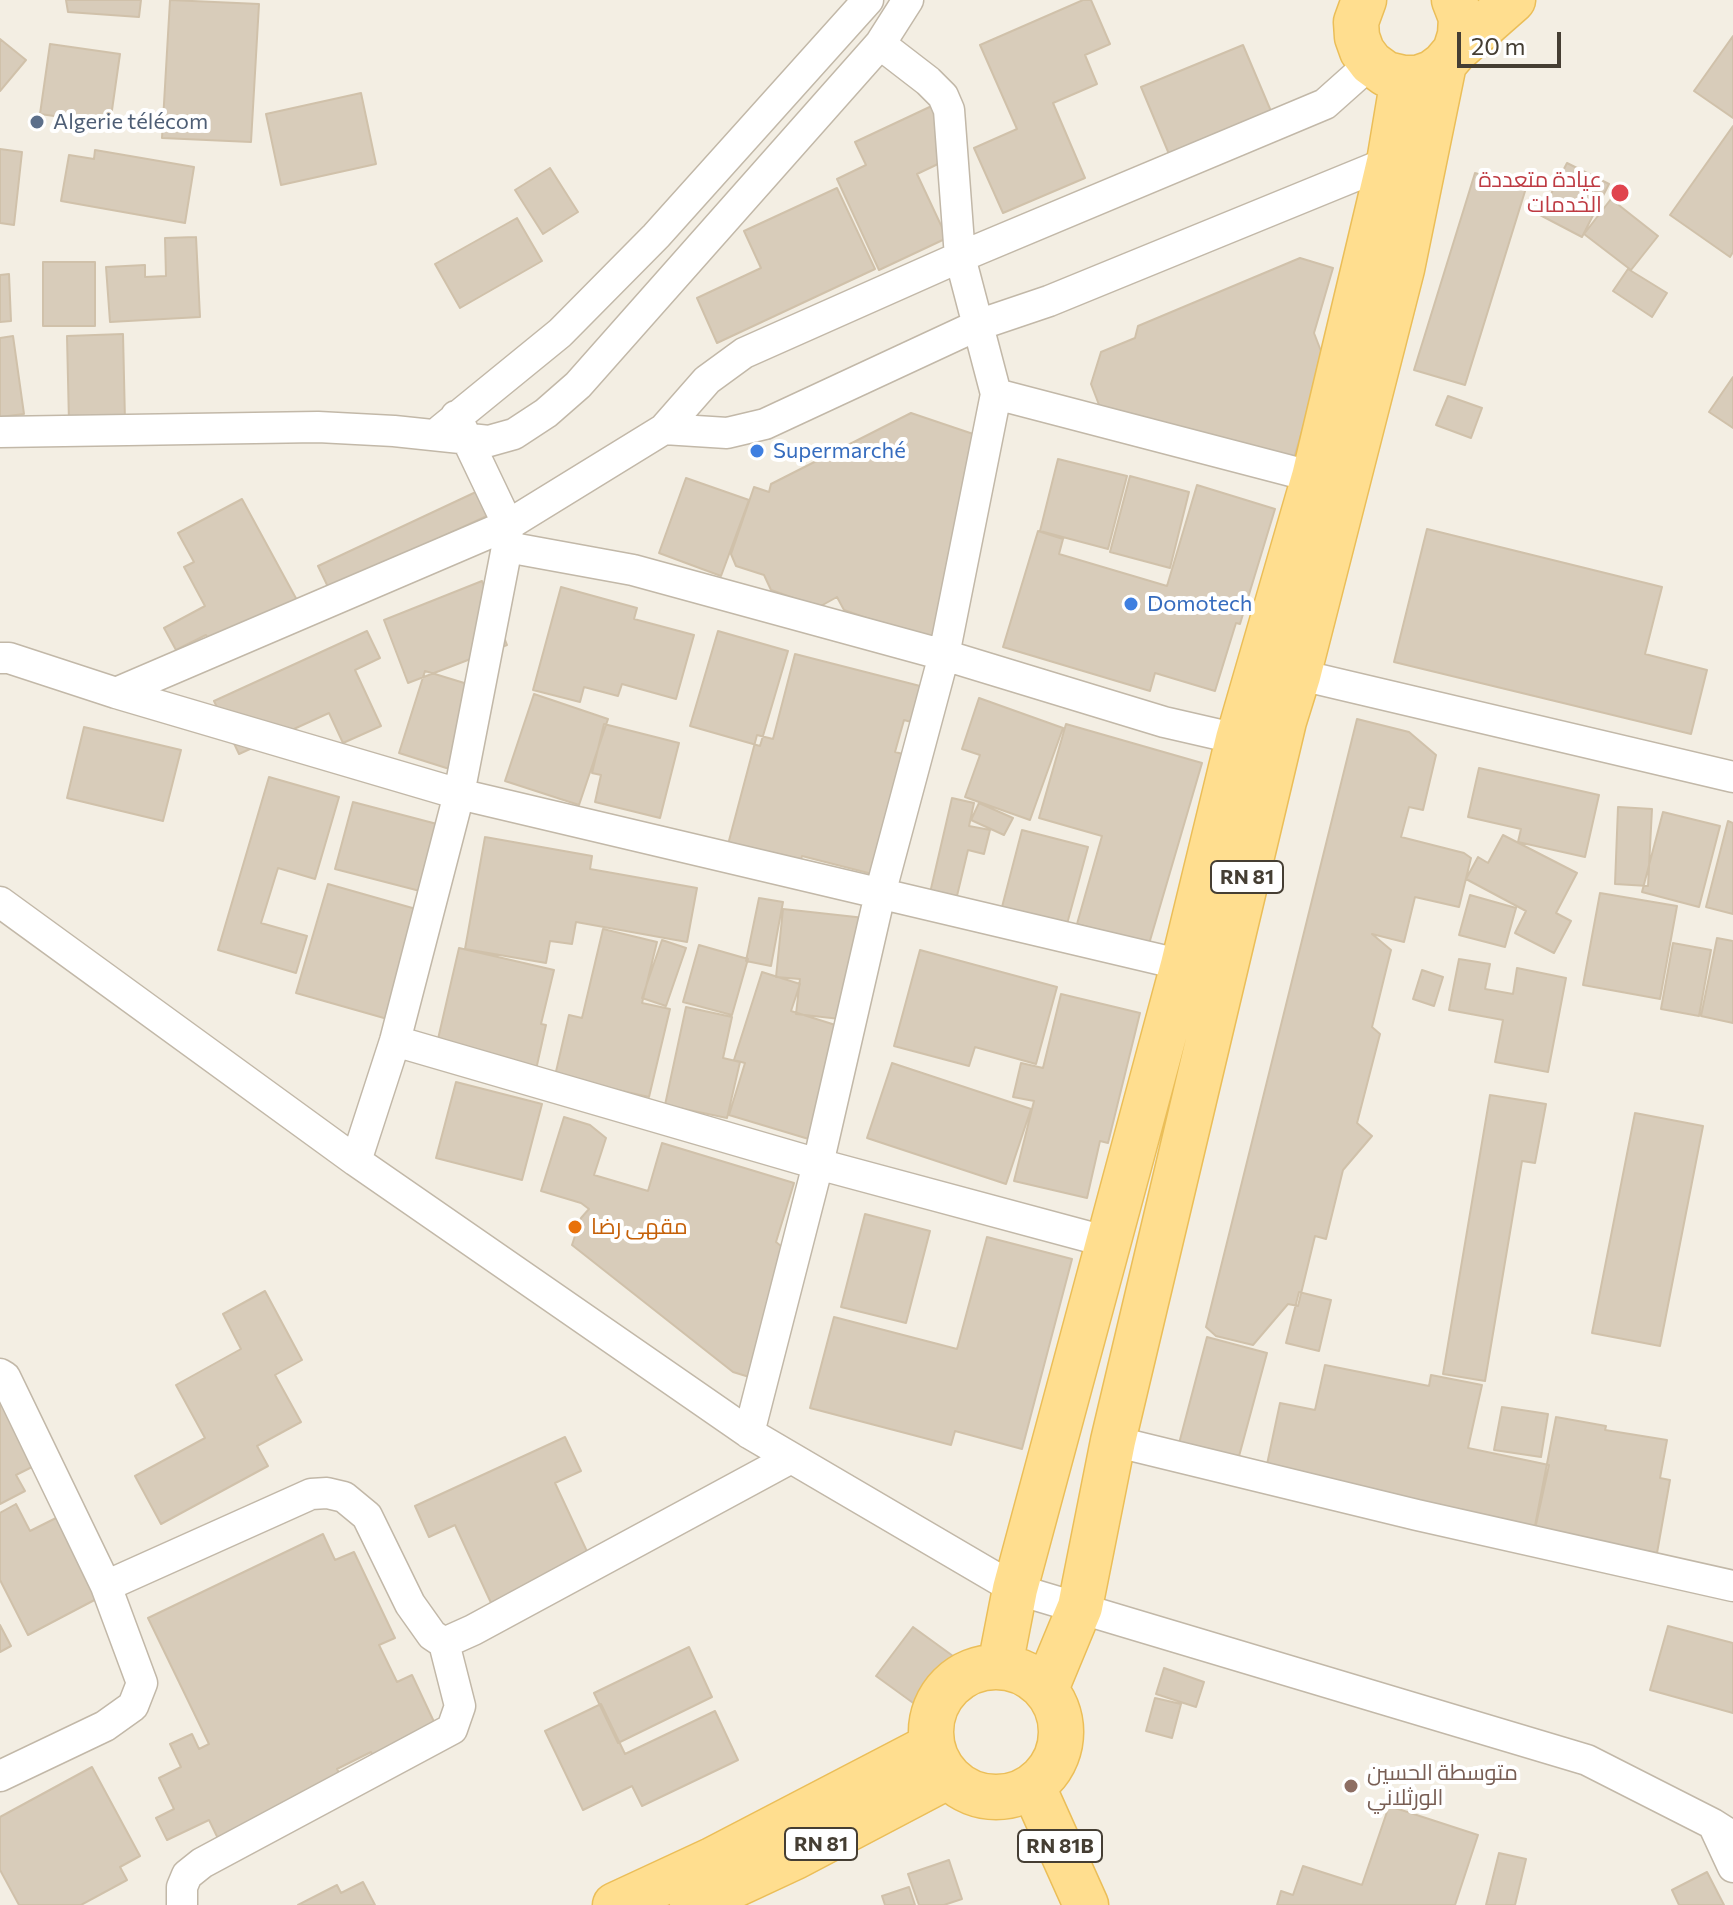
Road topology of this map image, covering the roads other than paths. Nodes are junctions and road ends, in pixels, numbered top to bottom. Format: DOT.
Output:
graph roads {
  1 [pos="868,0"];
  2 [pos="908,0"];
  3 [pos="1454,0"];
  4 [pos="1513,0"];
  5 [pos="1353,2"];
  6 [pos="880,44"];
  7 [pos="1450,58"];
  8 [pos="1387,71"];
  9 [pos="1431,128"];
  10 [pos="1389,162"];
  11 [pos="960,257"];
  12 [pos="978,325"];
  13 [pos="996,394"];
  14 [pos="463,428"];
  15 [pos="664,429"];
  16 [pos="0,432"];
  17 [pos="1314,477"];
  18 [pos="508,536"];
  19 [pos="944,655"];
  20 [pos="0,658"];
  21 [pos="1279,670"];
  22 [pos="116,693"];
  23 [pos="1238,739"];
  24 [pos="1733,777"];
  25 [pos="459,794"];
  26 [pos="880,894"];
  27 [pos="0,902"];
  28 [pos="1183,965"];
  29 [pos="395,1041"];
  30 [pos="356,1161"];
  31 [pos="818,1164"];
  32 [pos="1108,1242"];
  33 [pos="0,1374"];
  34 [pos="749,1433"];
  35 [pos="1113,1441"];
  36 [pos="791,1458"];
  37 [pos="106,1586"];
  38 [pos="1733,1586"];
  39 [pos="1015,1589"];
  40 [pos="1080,1607"];
  41 [pos="444,1643"];
  42 [pos="1000,1666"];
  43 [pos="1046,1689"];
  44 [pos="939,1761"];
  45 [pos="0,1776"];
  46 [pos="1033,1787"];
  47 [pos="1723,1831"];
  48 [pos="1733,1867"];
  49 [pos="182,1905"];
  50 [pos="615,1905"];
  51 [pos="692,1905"];
  52 [pos="1086,1905"];
  1 -- 14 [label="street"];
  2 -- 6 [label="street"];
  3 -- 7 [label="main road"];
  4 -- 7 [label="main road"];
  5 -- 8 [label="main road"];
  6 -- 11 [label="street"];
  6 -- 14 [label="street"];
  7 -- 8 [label="main road"];
  7 -- 9 [label="main road, RN 81"];
  8 -- 10 [label="main road"];
  8 -- 11 [label="street"];
  9 -- 10 [label="street"];
  9 -- 21 [label="main road, RN 81"];
  10 -- 12 [label="street"];
  10 -- 17 [label="main road"];
  11 -- 12 [label="street"];
  11 -- 15 [label="street"];
  12 -- 13 [label="street"];
  12 -- 15 [label="street"];
  13 -- 17 [label="street"];
  13 -- 19 [label="street"];
  14 -- 16 [label="street"];
  14 -- 18 [label="street"];
  15 -- 18 [label="street"];
  17 -- 21 [label="main road"];
  18 -- 19 [label="street"];
  18 -- 22 [label="street"];
  18 -- 25 [label="street"];
  19 -- 23 [label="street"];
  19 -- 26 [label="street"];
  20 -- 22 [label="street"];
  21 -- 23 [label="main road"];
  21 -- 24 [label="street"];
  21 -- 35 [label="main road, RN 81"];
  22 -- 25 [label="street"];
  23 -- 28 [label="main road"];
  25 -- 26 [label="street"];
  25 -- 29 [label="street"];
  26 -- 28 [label="street"];
  26 -- 31 [label="street"];
  27 -- 30 [label="street"];
  28 -- 32 [label="main road"];
  29 -- 30 [label="street"];
  29 -- 31 [label="street"];
  30 -- 34 [label="street"];
  31 -- 32 [label="street"];
  31 -- 34 [label="street"];
  32 -- 39 [label="main road"];
  33 -- 37 [label="street"];
  34 -- 36 [label="street"];
  35 -- 38 [label="street"];
  35 -- 40 [label="main road, RN 81"];
  36 -- 39 [label="street"];
  36 -- 41 [label="street"];
  37 -- 41 [label="street"];
  37 -- 45 [label="street"];
  39 -- 40 [label="street"];
  39 -- 42 [label="main road"];
  40 -- 43 [label="main road, RN 81"];
  40 -- 47 [label="street"];
  41 -- 49 [label="street"];
  42 -- 43 [label="main road"];
  42 -- 44 [label="main road"];
  43 -- 46 [label="main road"];
  44 -- 46 [label="main road"];
  44 -- 50 [label="main road"];
  44 -- 51 [label="main road, RN 81"];
  46 -- 52 [label="main road, RN 81B"];
  47 -- 48 [label="street"];
}
